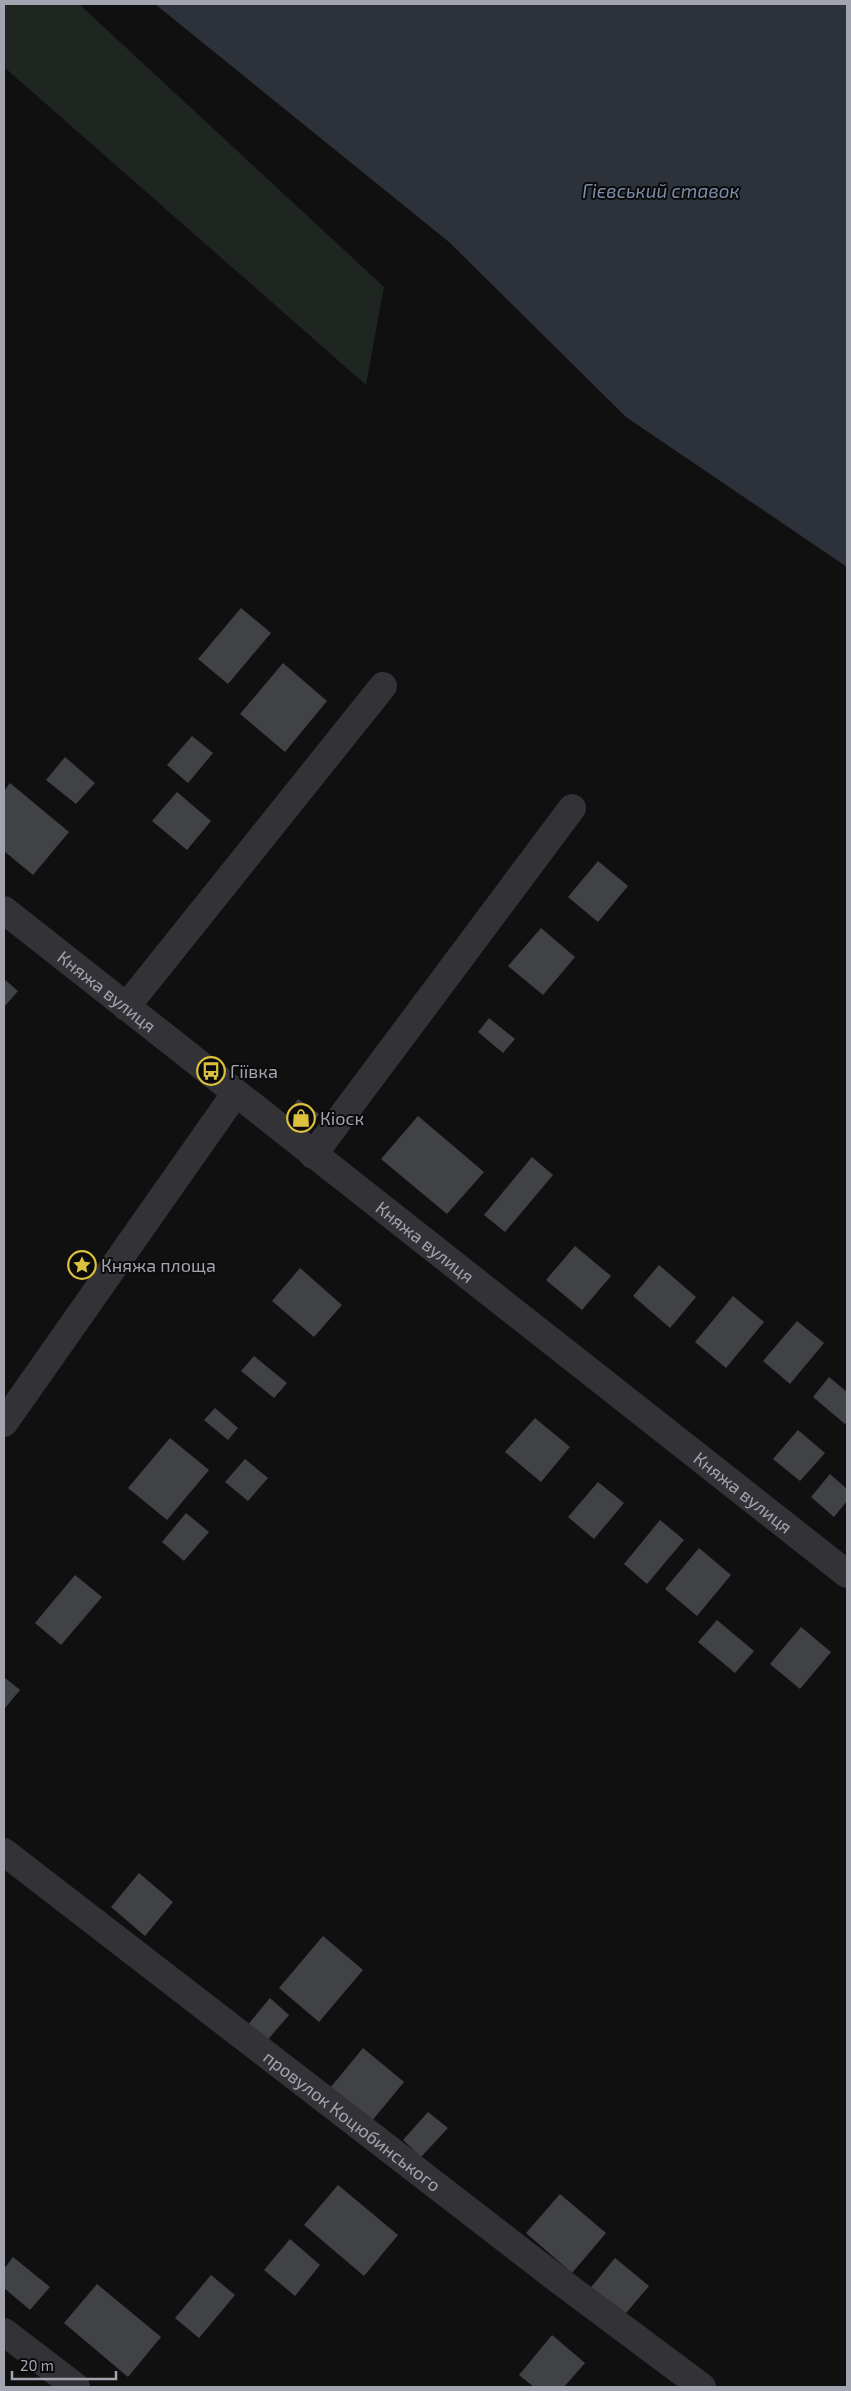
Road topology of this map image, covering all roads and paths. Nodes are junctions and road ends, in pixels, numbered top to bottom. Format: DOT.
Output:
graph roads {
  1 [pos="383,686"];
  2 [pos="572,808"];
  3 [pos="4,910"];
  4 [pos="126,1007"];
  5 [pos="235,1094"];
  6 [pos="313,1155"];
  7 [pos="4,1423"];
  8 [pos="847,1574"];
  9 [pos="4,1852"];
  10 [pos="4,2332"];
  11 [pos="76,2387"];
  12 [pos="702,2387"];
  1 -- 4 [label="street"];
  2 -- 6 [label="street"];
  3 -- 4 [label="street, Княжа вулиця"];
  4 -- 5 [label="street, Княжа вулиця"];
  5 -- 6 [label="street, Княжа вулиця"];
  5 -- 7 [label="street"];
  6 -- 8 [label="street, Княжа вулиця"];
  9 -- 12 [label="street, провулок Коцюбинського"];
  10 -- 11 [label="street"];
}
